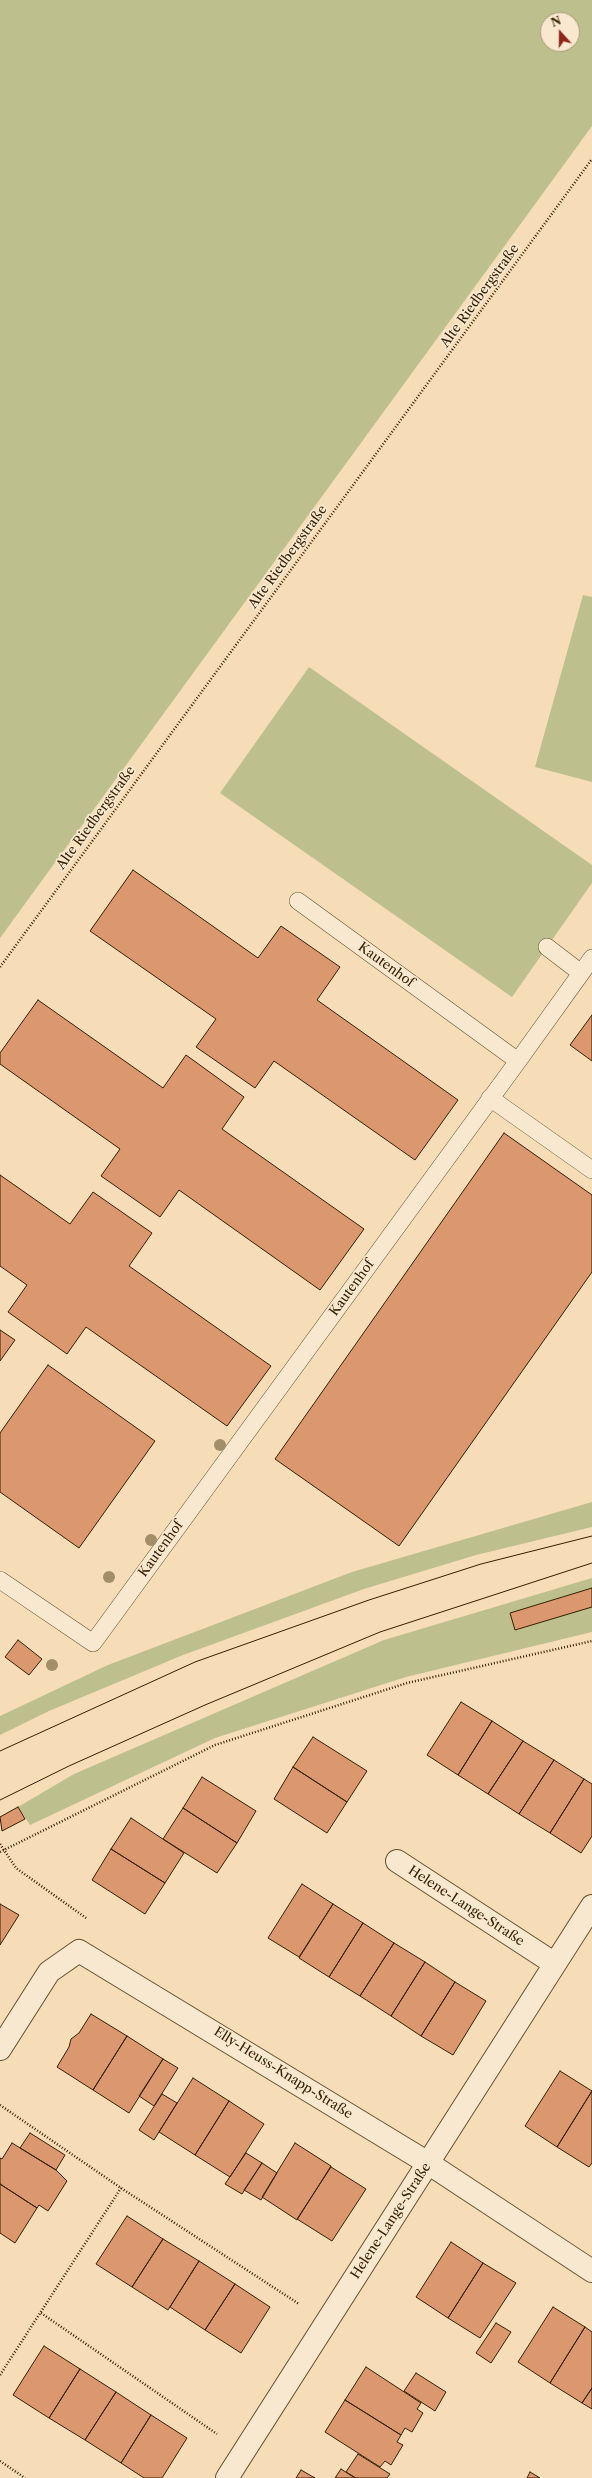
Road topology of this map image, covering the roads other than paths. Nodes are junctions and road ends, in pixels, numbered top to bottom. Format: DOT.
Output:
graph roads {
  1 [pos="298,901"];
  2 [pos="547,947"];
  3 [pos="592,958"];
  4 [pos="581,972"];
  5 [pos="518,1060"];
  6 [pos="490,1098"];
  7 [pos="592,1170"];
  8 [pos="0,1580"];
  9 [pos="397,1861"];
  10 [pos="592,1906"];
  11 [pos="555,1964"];
  12 [pos="0,2049"];
  13 [pos="428,2163"];
  14 [pos="592,2271"];
  15 [pos="227,2478"];
  1 -- 5 [label="lane, Kautenhof"];
  2 -- 4 [label="lane"];
  3 -- 4 [label="lane"];
  4 -- 5 [label="lane"];
  5 -- 6 [label="lane, Kautenhof"];
  6 -- 7 [label="lane"];
  6 -- 8 [label="lane, Kautenhof"];
  9 -- 11 [label="street, Helene-Lange-Straße"];
  10 -- 11 [label="street, Helene-Lange-Straße"];
  11 -- 13 [label="street, Helene-Lange-Straße"];
  12 -- 13 [label="street, Elly-Heuss-Knapp-Straße"];
  13 -- 14 [label="street, Elly-Heuss-Knapp-Straße"];
  13 -- 15 [label="street, Helene-Lange-Straße"];
}
